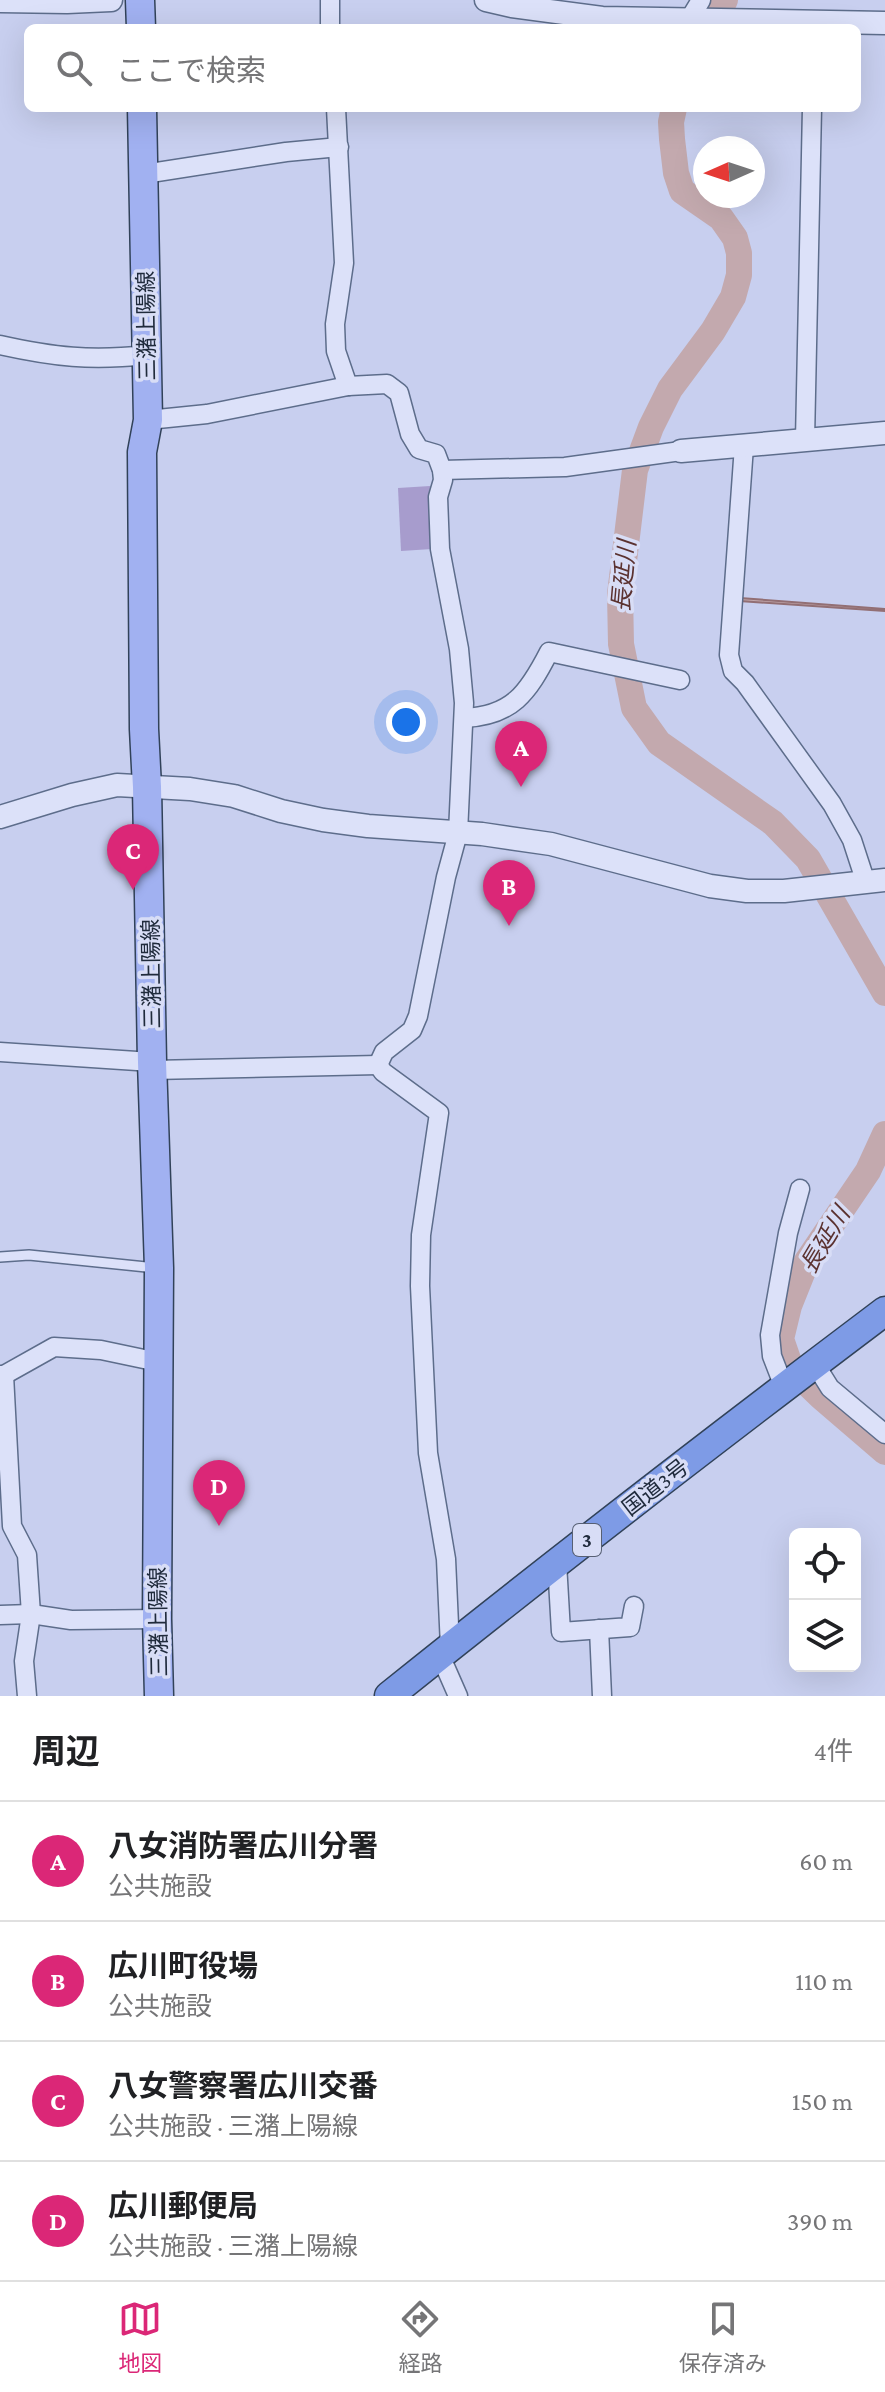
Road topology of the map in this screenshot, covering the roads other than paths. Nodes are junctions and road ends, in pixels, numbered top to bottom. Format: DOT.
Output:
graph roads {
  1 [pos="111,0"];
  2 [pos="140,0"];
  3 [pos="330,0"];
  4 [pos="486,0"];
  5 [pos="0,1"];
  6 [pos="512,3"];
  7 [pos="696,13"];
  8 [pos="885,23"];
  9 [pos="141,24"];
  10 [pos="330,24"];
  11 [pos="795,24"];
  12 [pos="849,24"];
  13 [pos="142,112"];
  14 [pos="336,112"];
  15 [pos="812,112"];
  16 [pos="339,147"];
  17 [pos="144,174"];
  18 [pos="0,345"];
  19 [pos="146,355"];
  20 [pos="348,386"];
  21 [pos="148,420"];
  22 [pos="885,433"];
  23 [pos="805,440"];
  24 [pos="744,446"];
  25 [pos="671,452"];
  26 [pos="442,470"];
  27 [pos="680,680"];
  28 [pos="464,718"];
  29 [pos="147,787"];
  30 [pos="0,817"];
  31 [pos="458,833"];
  32 [pos="875,882"];
  33 [pos="0,1052"];
  34 [pos="378,1065"];
  35 [pos="152,1066"];
  36 [pos="800,1189"];
  37 [pos="0,1257"];
  38 [pos="159,1268"];
  39 [pos="885,1311"];
  40 [pos="158,1362"];
  41 [pos="813,1365"];
  42 [pos="2,1375"];
  43 [pos="785,1386"];
  44 [pos="885,1434"];
  45 [pos="557,1563"];
  46 [pos="634,1606"];
  47 [pos="31,1614"];
  48 [pos="0,1615"];
  49 [pos="157,1619"];
  50 [pos="599,1629"];
  51 [pos="445,1651"];
  52 [pos="27,1696"];
  53 [pos="159,1696"];
  54 [pos="389,1696"];
  55 [pos="458,1696"];
  56 [pos="602,1696"];
  1 -- 5 [label="street"];
  2 -- 9 [label="main road"];
  3 -- 10 [label="street"];
  4 -- 6 [label="street"];
  6 -- 7 [label="street"];
  7 -- 11 [label="street"];
  8 -- 12 [label="street"];
  13 -- 17 [label="main road, 三潴上陽線"];
  14 -- 16 [label="street"];
  15 -- 23 [label="street"];
  16 -- 17 [label="street"];
  16 -- 20 [label="street"];
  17 -- 19 [label="main road, 三潴上陽線"];
  18 -- 19 [label="street"];
  19 -- 21 [label="main road, 三潴上陽線"];
  20 -- 21 [label="street"];
  20 -- 26 [label="street"];
  21 -- 29 [label="main road, 三潴上陽線"];
  22 -- 23 [label="street"];
  23 -- 24 [label="street"];
  24 -- 25 [label="street"];
  24 -- 32 [label="street"];
  25 -- 26 [label="street"];
  26 -- 28 [label="street"];
  27 -- 28 [label="street"];
  28 -- 31 [label="street"];
  29 -- 30 [label="street"];
  29 -- 31 [label="street"];
  29 -- 35 [label="main road, 三潴上陽線"];
  31 -- 32 [label="street"];
  31 -- 34 [label="street"];
  33 -- 35 [label="street"];
  34 -- 35 [label="street"];
  34 -- 51 [label="street"];
  35 -- 38 [label="main road, 三潴上陽線"];
  36 -- 43 [label="street"];
  37 -- 38 [label="lane"];
  38 -- 40 [label="main road, 三潴上陽線"];
  39 -- 41 [label="highway, 国道3号 / 3"];
  40 -- 42 [label="street"];
  40 -- 49 [label="main road, 三潴上陽線"];
  41 -- 43 [label="highway, 国道3号 / 3"];
  41 -- 44 [label="street"];
  42 -- 47 [label="street"];
  43 -- 45 [label="highway, 国道3号 / 3"];
  45 -- 50 [label="street"];
  45 -- 51 [label="highway, 国道3号 / 3"];
  46 -- 50 [label="street"];
  47 -- 48 [label="street"];
  47 -- 49 [label="street"];
  47 -- 52 [label="street"];
  49 -- 53 [label="main road, 三潴上陽線"];
  50 -- 56 [label="street"];
  51 -- 54 [label="highway, 国道3号 / 3"];
  51 -- 55 [label="street"];
}
